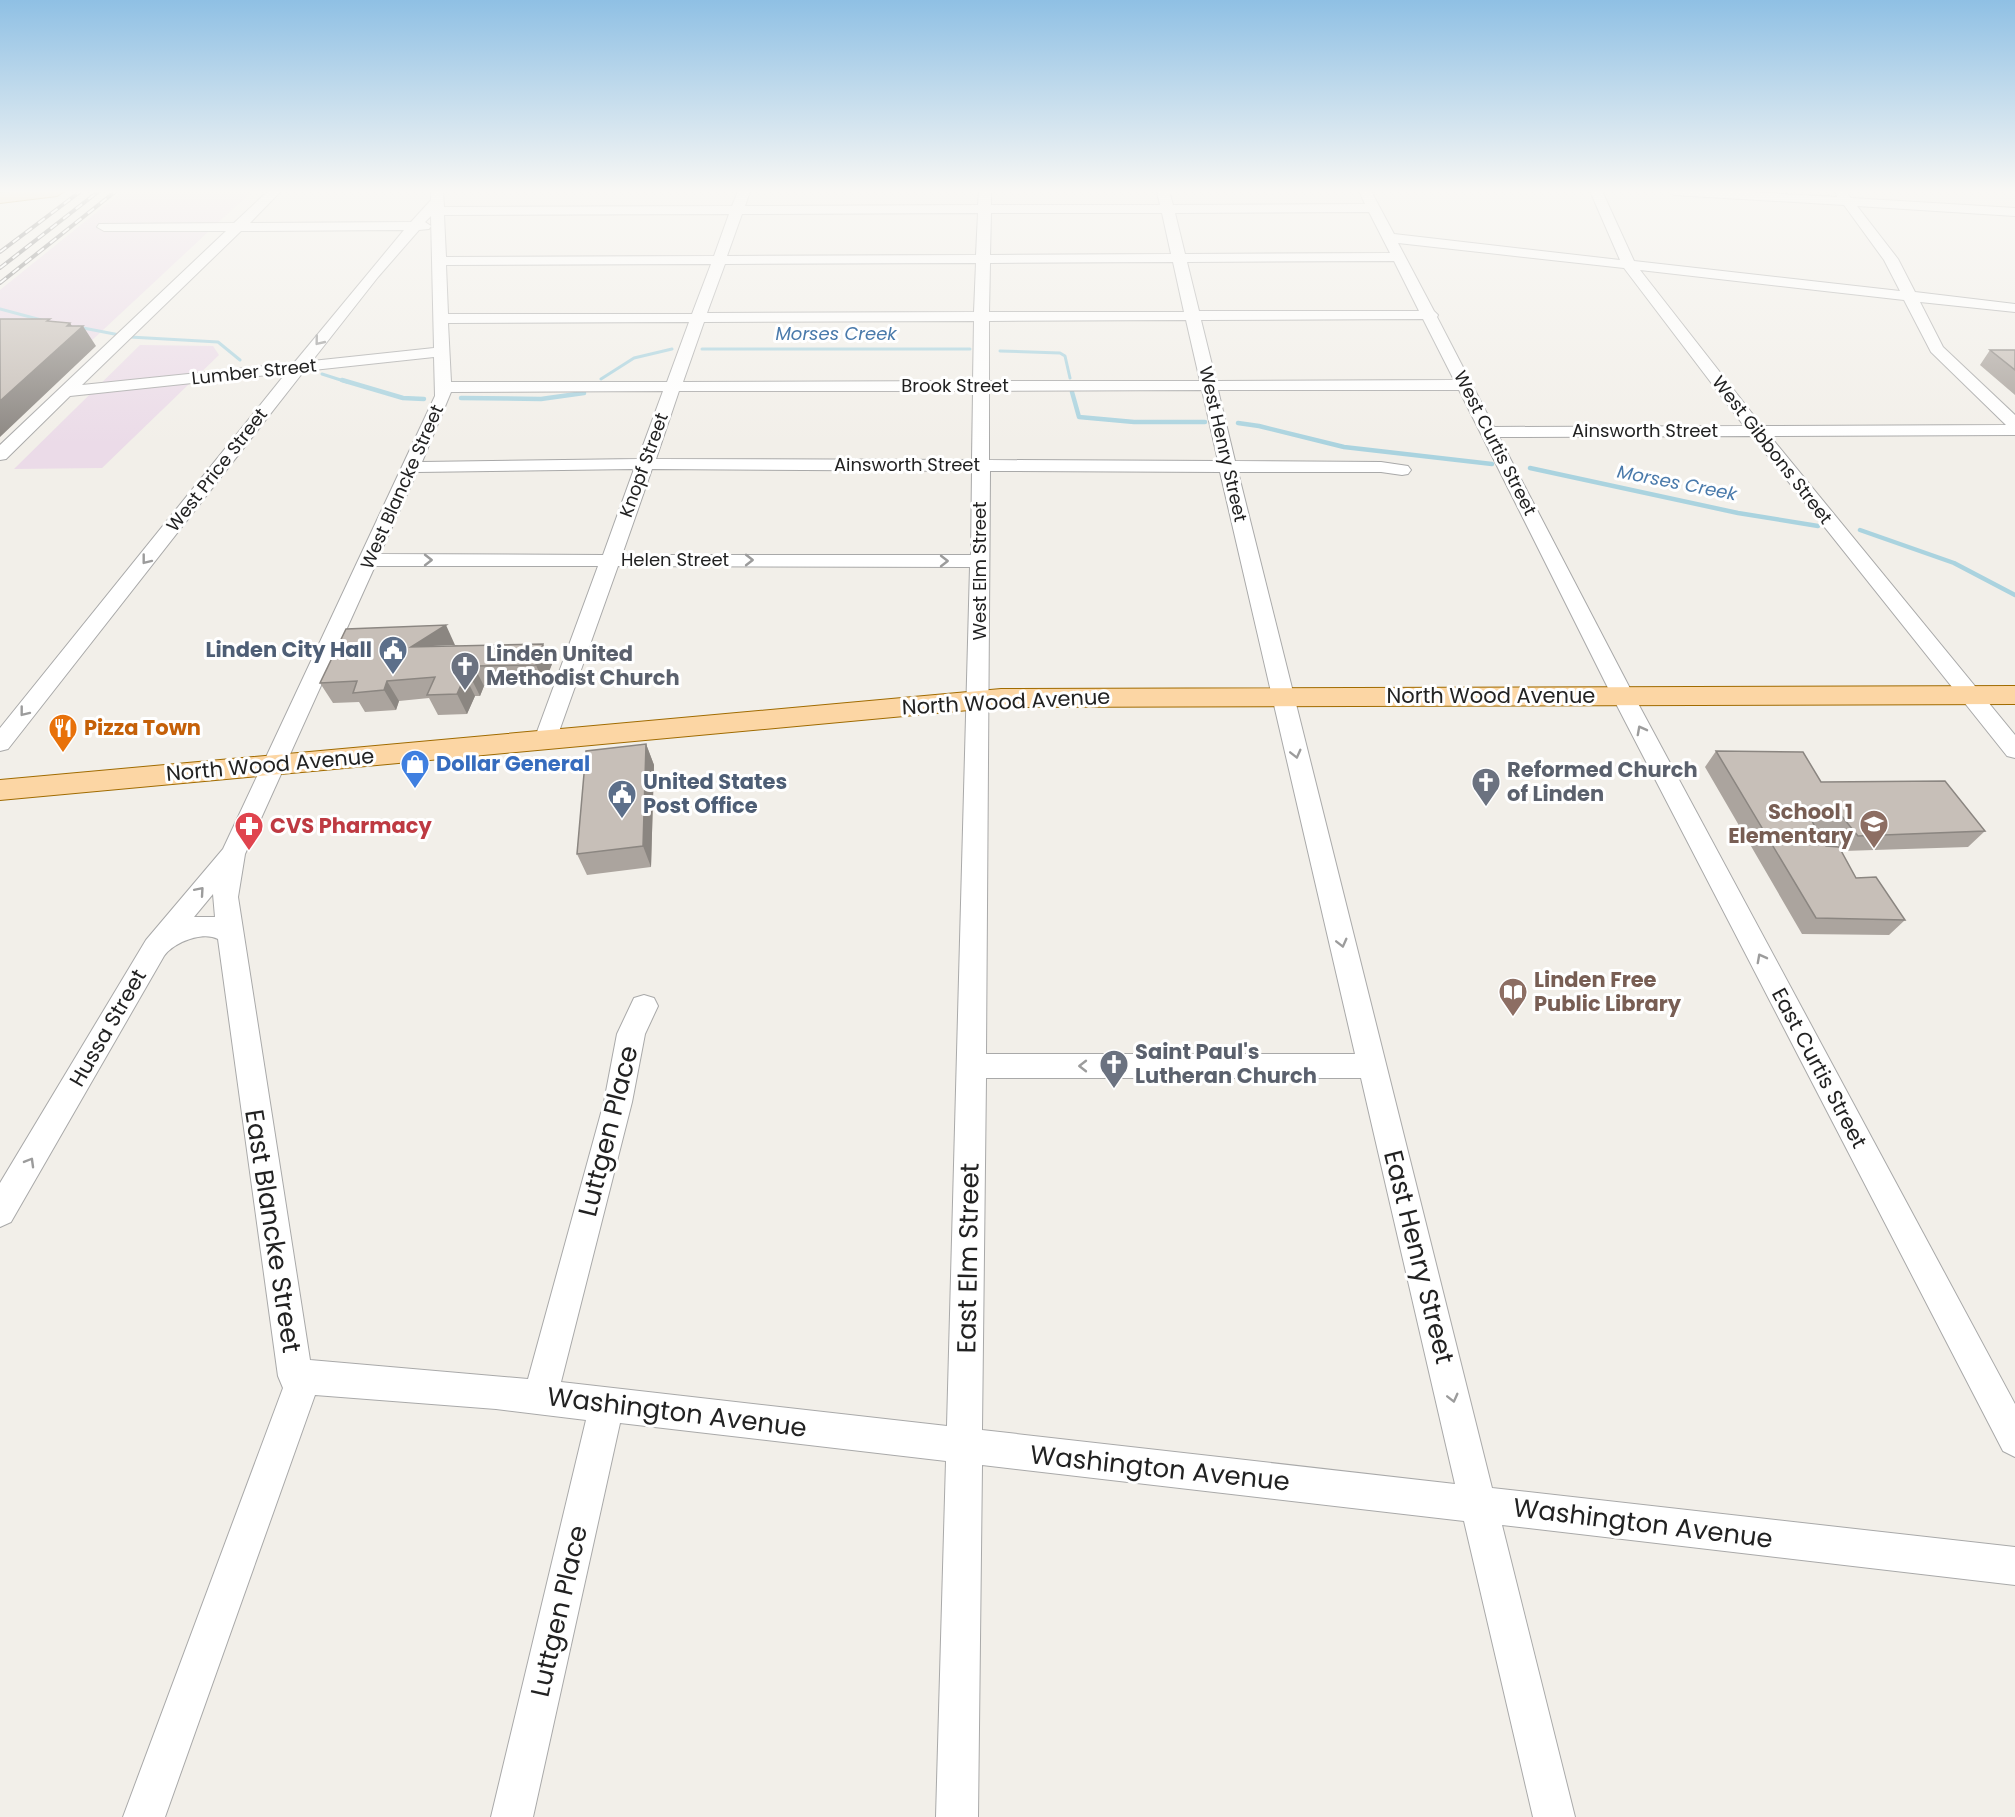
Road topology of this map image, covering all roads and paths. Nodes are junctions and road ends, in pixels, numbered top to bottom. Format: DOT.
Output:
graph roads {
  1 [pos="186,276"];
  2 [pos="373,276"];
  3 [pos="439,276"];
  4 [pos="713,276"];
  5 [pos="983,276"];
  6 [pos="1183,276"];
  7 [pos="1410,276"];
  8 [pos="1637,276"];
  9 [pos="1724,276"];
  10 [pos="1899,276"];
  11 [pos="1911,297"];
  12 [pos="2015,308"];
  13 [pos="1431,315"];
  14 [pos="1192,316"];
  15 [pos="982,317"];
  16 [pos="698,318"];
  17 [pos="440,319"];
  18 [pos="441,352"];
  19 [pos="298,368"];
  20 [pos="1209,385"];
  21 [pos="1466,385"];
  22 [pos="981,386"];
  23 [pos="444,387"];
  24 [pos="673,387"];
  25 [pos="66,392"];
  26 [pos="36,420"];
  27 [pos="17,421"];
  28 [pos="2015,424"];
  29 [pos="2015,430"];
  30 [pos="1757,431"];
  31 [pos="1490,432"];
  32 [pos="0,455"];
  33 [pos="644,465"];
  34 [pos="980,466"];
  35 [pos="412,467"];
  36 [pos="1228,467"];
  37 [pos="1402,470"];
  38 [pos="369,560"];
  39 [pos="610,560"];
  40 [pos="980,561"];
  41 [pos="1971,695"];
  42 [pos="2015,695"];
  43 [pos="1623,696"];
  44 [pos="1282,697"];
  45 [pos="979,700"];
  46 [pos="545,740"];
  47 [pos="0,743"];
  48 [pos="2015,750"];
  49 [pos="274,764"];
  50 [pos="0,790"];
  51 [pos="233,854"];
  52 [pos="229,933"];
  53 [pos="155,948"];
  54 [pos="644,1006"];
  55 [pos="1372,1065"];
  56 [pos="972,1066"];
  57 [pos="0,1212"];
  58 [pos="304,1377"];
  59 [pos="540,1396"];
  60 [pos="607,1404"];
  61 [pos="2015,1440"];
  62 [pos="964,1445"];
  63 [pos="1479,1504"];
  64 [pos="2015,1566"];
  65 [pos="144,1817"];
  66 [pos="512,1817"];
  67 [pos="957,1817"];
  68 [pos="1554,1817"];
  1 -- 25 [label="street"];
  2 -- 19 [label="street, West Price Street, one-way"];
  3 -- 17 [label="street, West Blancke Street"];
  4 -- 16 [label="street, Knopf Street"];
  5 -- 15 [label="street, West Elm Street"];
  6 -- 14 [label="street, West Henry Street"];
  7 -- 13 [label="street, West Curtis Street"];
  8 -- 30 [label="street, West Gibbons Street"];
  9 -- 11 [label="street"];
  10 -- 11 [label="street"];
  11 -- 12 [label="street"];
  11 -- 28 [label="street"];
  13 -- 14 [label="street"];
  13 -- 21 [label="street, West Curtis Street"];
  14 -- 15 [label="street"];
  14 -- 20 [label="street, West Henry Street"];
  15 -- 16 [label="street"];
  15 -- 22 [label="street, West Elm Street"];
  16 -- 17 [label="street"];
  16 -- 24 [label="street, Knopf Street"];
  17 -- 18 [label="street, West Blancke Street"];
  18 -- 19 [label="street, Lumber Street"];
  18 -- 23 [label="street, West Blancke Street"];
  19 -- 25 [label="street, Lumber Street"];
  19 -- 47 [label="street, West Price Street, one-way"];
  20 -- 21 [label="street, Brook Street"];
  20 -- 22 [label="street, Brook Street"];
  20 -- 36 [label="street, West Henry Street"];
  21 -- 31 [label="street, West Curtis Street"];
  22 -- 24 [label="street, Brook Street"];
  22 -- 34 [label="street, West Elm Street"];
  23 -- 24 [label="street, Brook Street"];
  23 -- 35 [label="street, West Blancke Street"];
  24 -- 33 [label="street, Knopf Street"];
  25 -- 26 [label="street"];
  26 -- 27 [label="street"];
  26 -- 32 [label="street"];
  29 -- 30 [label="street, Ainsworth Street"];
  30 -- 31 [label="street, Ainsworth Street"];
  30 -- 41 [label="street, West Gibbons Street"];
  31 -- 43 [label="street, West Curtis Street"];
  33 -- 34 [label="street, Ainsworth Street"];
  33 -- 35 [label="street, Ainsworth Street"];
  33 -- 39 [label="street, Knopf Street"];
  34 -- 36 [label="street, Ainsworth Street"];
  34 -- 40 [label="street, West Elm Street"];
  35 -- 38 [label="street, West Blancke Street"];
  36 -- 37 [label="street, Ainsworth Street"];
  36 -- 44 [label="street, West Henry Street"];
  38 -- 39 [label="street, Helen Street, one-way"];
  38 -- 49 [label="street, West Blancke Street"];
  39 -- 40 [label="street, Helen Street, one-way"];
  39 -- 46 [label="street, Knopf Street"];
  40 -- 45 [label="street, West Elm Street"];
  41 -- 42 [label="main road, North Wood Avenue"];
  41 -- 43 [label="main road, North Wood Avenue"];
  41 -- 48 [label="street, West Gibbons Street"];
  43 -- 44 [label="main road, North Wood Avenue"];
  61 -- 43 [label="street, East Curtis Street, one-way"];
  44 -- 45 [label="main road, North Wood Avenue"];
  44 -- 55 [label="street, East Henry Street, one-way"];
  45 -- 46 [label="main road, North Wood Avenue"];
  45 -- 56 [label="street, East Elm Street"];
  46 -- 49 [label="main road, North Wood Avenue"];
  49 -- 50 [label="main road, North Wood Avenue"];
  49 -- 51 [label="street, East Blancke Street"];
  51 -- 52 [label="street, East Blancke Street"];
  53 -- 51 [label="street, Hussa Street, one-way"];
  52 -- 53 [label="street"];
  52 -- 58 [label="street, East Blancke Street"];
  57 -- 53 [label="street, Hussa Street, one-way"];
  54 -- 59 [label="street, Luttgen Place"];
  55 -- 56 [label="street, one-way"];
  55 -- 63 [label="street, East Henry Street, one-way"];
  56 -- 62 [label="street, East Elm Street"];
  58 -- 59 [label="street, Washington Avenue"];
  58 -- 65 [label="street, East Blancke Street"];
  59 -- 60 [label="street, Washington Avenue"];
  60 -- 62 [label="street, Washington Avenue"];
  60 -- 66 [label="street, Luttgen Place"];
  62 -- 63 [label="street, Washington Avenue"];
  62 -- 67 [label="street, East Elm Street"];
  63 -- 64 [label="street, Washington Avenue"];
  63 -- 68 [label="street, East Henry Street"];
}
